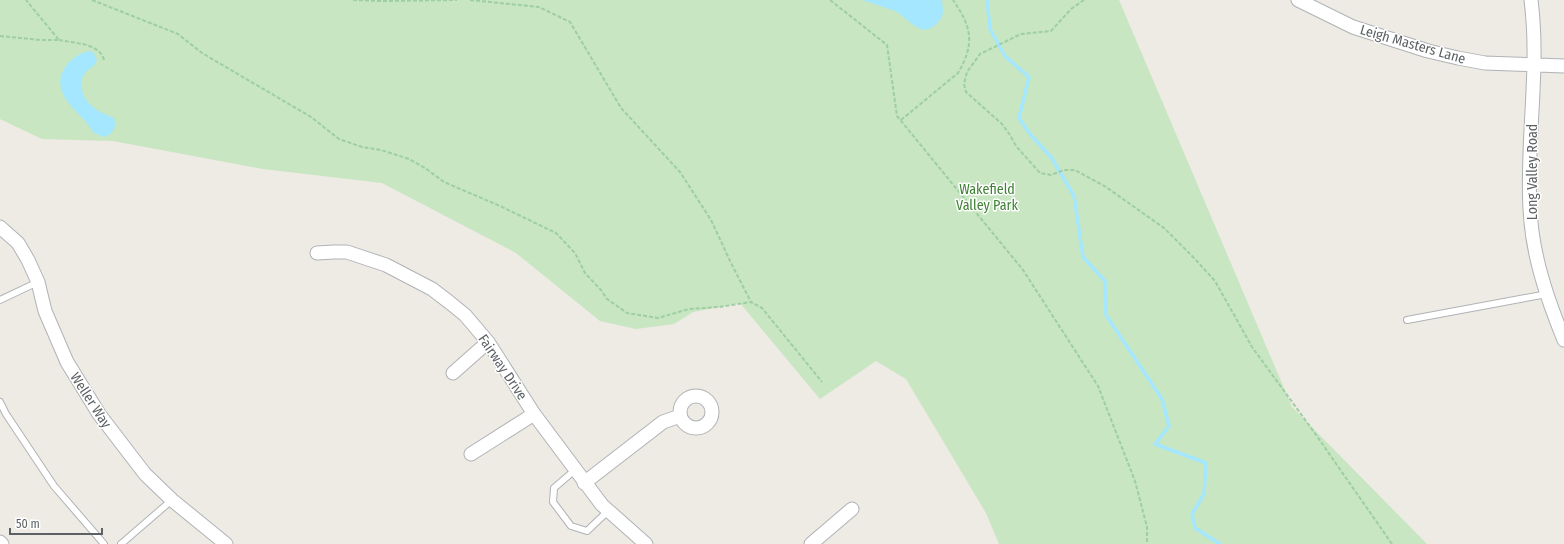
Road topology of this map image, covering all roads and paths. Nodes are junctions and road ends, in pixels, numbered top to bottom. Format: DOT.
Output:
graph roads {
  1 [pos="26,0"];
  2 [pos="92,0"];
  3 [pos="353,0"];
  4 [pos="457,0"];
  5 [pos="470,0"];
  6 [pos="830,0"];
  7 [pos="953,0"];
  8 [pos="1084,0"];
  9 [pos="1298,0"];
  10 [pos="1531,0"];
  11 [pos="0,36"];
  12 [pos="59,40"];
  13 [pos="104,60"];
  14 [pos="1535,64"];
  15 [pos="1564,66"];
  16 [pos="900,120"];
  17 [pos="0,228"];
  18 [pos="317,254"];
  19 [pos="38,282"];
  20 [pos="1547,294"];
  21 [pos="0,300"];
  22 [pos="752,302"];
  23 [pos="1407,320"];
  24 [pos="1564,340"];
  25 [pos="488,342"];
  26 [pos="453,372"];
  27 [pos="822,382"];
  28 [pos="0,402"];
  29 [pos="534,414"];
  30 [pos="680,416"];
  31 [pos="471,454"];
  32 [pos="575,470"];
  33 [pos="584,483"];
  34 [pos="172,500"];
  35 [pos="852,508"];
  36 [pos="608,511"];
  37 [pos="104,544"];
  38 [pos="121,544"];
  39 [pos="226,544"];
  40 [pos="646,544"];
  41 [pos="811,544"];
  42 [pos="1147,544"];
  43 [pos="1392,544"];
  1 -- 12 [label="path"];
  2 -- 22 [label="path"];
  3 -- 4 [label="path"];
  5 -- 22 [label="path"];
  6 -- 16 [label="path"];
  7 -- 16 [label="path"];
  8 -- 43 [label="path"];
  9 -- 14 [label="street, Leigh Masters Lane"];
  10 -- 14 [label="street, Long Valley Road"];
  11 -- 12 [label="path"];
  12 -- 13 [label="path"];
  14 -- 15 [label="street, Leigh Masters Lane"];
  14 -- 20 [label="street, Long Valley Road"];
  16 -- 42 [label="path"];
  17 -- 19 [label="street, Weller Way"];
  18 -- 25 [label="street, Fairway Drive"];
  19 -- 21 [label="lane"];
  19 -- 34 [label="street, Weller Way"];
  20 -- 23 [label="lane"];
  20 -- 24 [label="street, Long Valley Road"];
  22 -- 27 [label="path"];
  25 -- 26 [label="street"];
  25 -- 29 [label="street, Fairway Drive"];
  28 -- 37 [label="lane"];
  29 -- 31 [label="street"];
  29 -- 32 [label="street, Fairway Drive"];
  30 -- 33 [label="street"];
  32 -- 33 [label="street, Fairway Drive"];
  32 -- 36 [label="lane"];
  33 -- 36 [label="street, Fairway Drive"];
  34 -- 38 [label="lane"];
  34 -- 39 [label="street, Weller Way"];
  35 -- 41 [label="street"];
  36 -- 40 [label="street, Fairway Drive"];
}
